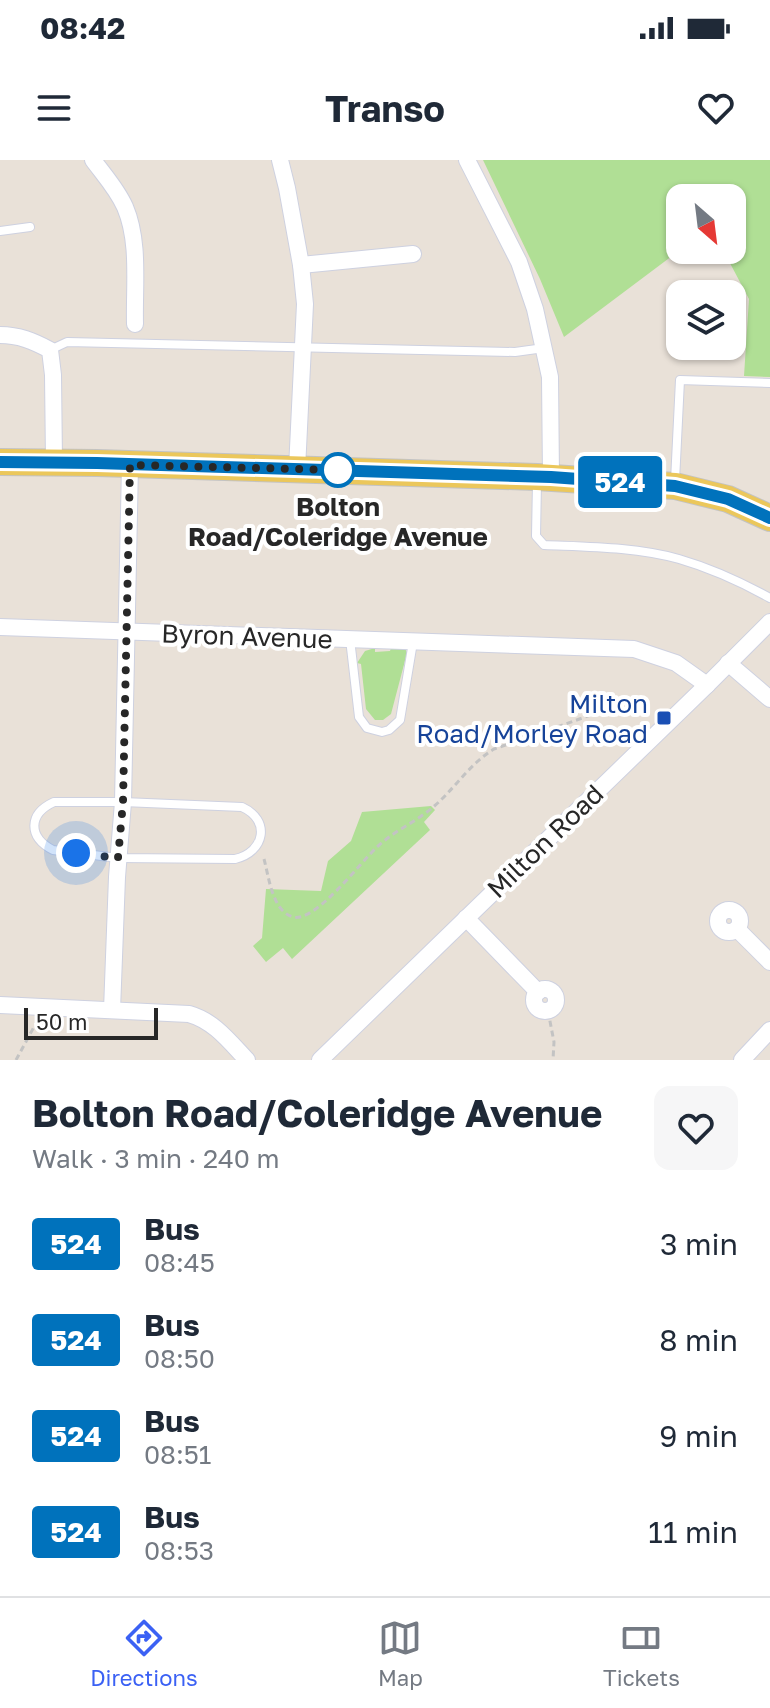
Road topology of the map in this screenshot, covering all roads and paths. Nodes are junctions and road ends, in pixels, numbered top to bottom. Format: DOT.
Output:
graph roads {
  1 [pos="93,160"];
  2 [pos="280,160"];
  3 [pos="467,160"];
  4 [pos="30,227"];
  5 [pos="0,231"];
  6 [pos="395,237"];
  7 [pos="413,254"];
  8 [pos="396,256"];
  9 [pos="301,265"];
  10 [pos="139,313"];
  11 [pos="0,335"];
  12 [pos="304,348"];
  13 [pos="545,348"];
  14 [pos="50,350"];
  15 [pos="770,383"];
  16 [pos="0,462"];
  17 [pos="54,462"];
  18 [pos="130,465"];
  19 [pos="297,469"];
  20 [pos="544,477"];
  21 [pos="675,486"];
  22 [pos="770,518"];
  23 [pos="770,598"];
  24 [pos="770,622"];
  25 [pos="0,627"];
  26 [pos="126,631"];
  27 [pos="350,639"];
  28 [pos="413,641"];
  29 [pos="728,663"];
  30 [pos="707,685"];
  31 [pos="770,699"];
  32 [pos="628,702"];
  33 [pos="123,802"];
  34 [pos="257,846"];
  35 [pos="118,858"];
  36 [pos="466,918"];
  37 [pos="737,929"];
  38 [pos="770,962"];
  39 [pos="0,1005"];
  40 [pos="44,1007"];
  41 [pos="112,1010"];
  42 [pos="548,1011"];
  43 [pos="770,1030"];
  44 [pos="16,1060"];
  45 [pos="247,1060"];
  46 [pos="320,1060"];
  47 [pos="553,1060"];
  48 [pos="742,1060"];
  1 -- 10 [label="street"];
  2 -- 9 [label="street"];
  3 -- 13 [label="street"];
  4 -- 5 [label="lane"];
  6 -- 8 [label="street"];
  7 -- 8 [label="street"];
  8 -- 9 [label="street"];
  9 -- 12 [label="street"];
  11 -- 14 [label="street"];
  12 -- 13 [label="lane"];
  12 -- 14 [label="lane"];
  12 -- 19 [label="street"];
  13 -- 20 [label="street"];
  14 -- 17 [label="street"];
  15 -- 21 [label="lane"];
  16 -- 17 [label="main road"];
  17 -- 18 [label="main road"];
  18 -- 19 [label="main road"];
  18 -- 26 [label="street"];
  19 -- 20 [label="main road"];
  20 -- 21 [label="main road"];
  20 -- 23 [label="lane"];
  21 -- 22 [label="main road"];
  24 -- 29 [label="street, Milton Road"];
  25 -- 26 [label="street, Byron Avenue"];
  26 -- 27 [label="street, Byron Avenue"];
  26 -- 33 [label="street"];
  27 -- 28 [label="street, Byron Avenue"];
  27 -- 28 [label="lane, Byron Avenue"];
  28 -- 30 [label="street, Byron Avenue"];
  29 -- 30 [label="street, Milton Road"];
  29 -- 31 [label="street"];
  30 -- 36 [label="street, Milton Road"];
  32 -- 34 [label="path"];
  33 -- 34 [label="lane"];
  33 -- 35 [label="street"];
  33 -- 35 [label="lane"];
  34 -- 35 [label="lane"];
  35 -- 41 [label="street"];
  36 -- 42 [label="street"];
  36 -- 46 [label="street, Milton Road"];
  37 -- 38 [label="street"];
  39 -- 40 [label="street"];
  40 -- 41 [label="street"];
  40 -- 44 [label="path"];
  41 -- 45 [label="street"];
  42 -- 47 [label="path"];
  43 -- 48 [label="street"];
}
